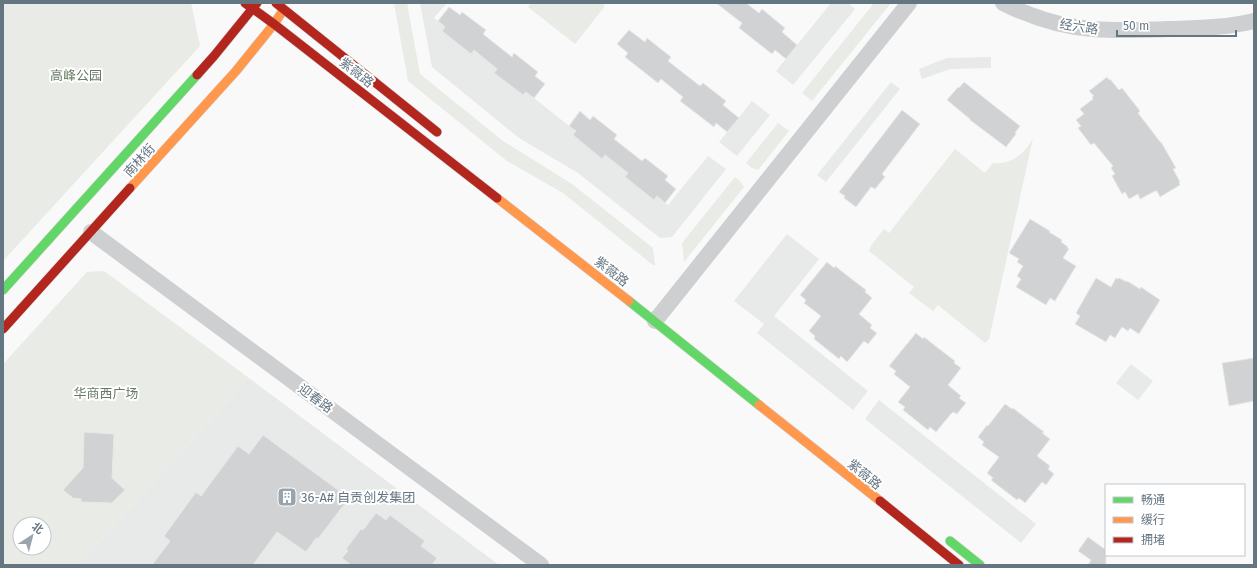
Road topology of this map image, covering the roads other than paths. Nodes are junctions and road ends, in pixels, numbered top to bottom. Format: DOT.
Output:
graph roads {
  1 [pos="910,3"];
  2 [pos="1003,3"];
  3 [pos="251,5"];
  4 [pos="283,5"];
  5 [pos="1254,21"];
  6 [pos="274,24"];
  7 [pos="443,137"];
  8 [pos="92,232"];
  9 [pos="3,290"];
  10 [pos="661,314"];
  11 [pos="3,329"];
  12 [pos="944,536"];
  13 [pos="541,565"];
  14 [pos="959,565"];
  15 [pos="980,565"];
  1 -- 10 [label="street"];
  2 -- 5 [label="street, 经六路"];
  3 -- 6 [label="main road, 紫薇路"];
  3 -- 9 [label="main road, 南林街"];
  4 -- 6 [label="main road, 南林街"];
  4 -- 7 [label="main road, 紫薇路"];
  6 -- 8 [label="main road, 南林街"];
  6 -- 10 [label="main road, 紫薇路"];
  8 -- 11 [label="main road, 南林街"];
  8 -- 13 [label="street, 迎春路"];
  10 -- 14 [label="main road, 紫薇路"];
  12 -- 15 [label="main road"];
}
